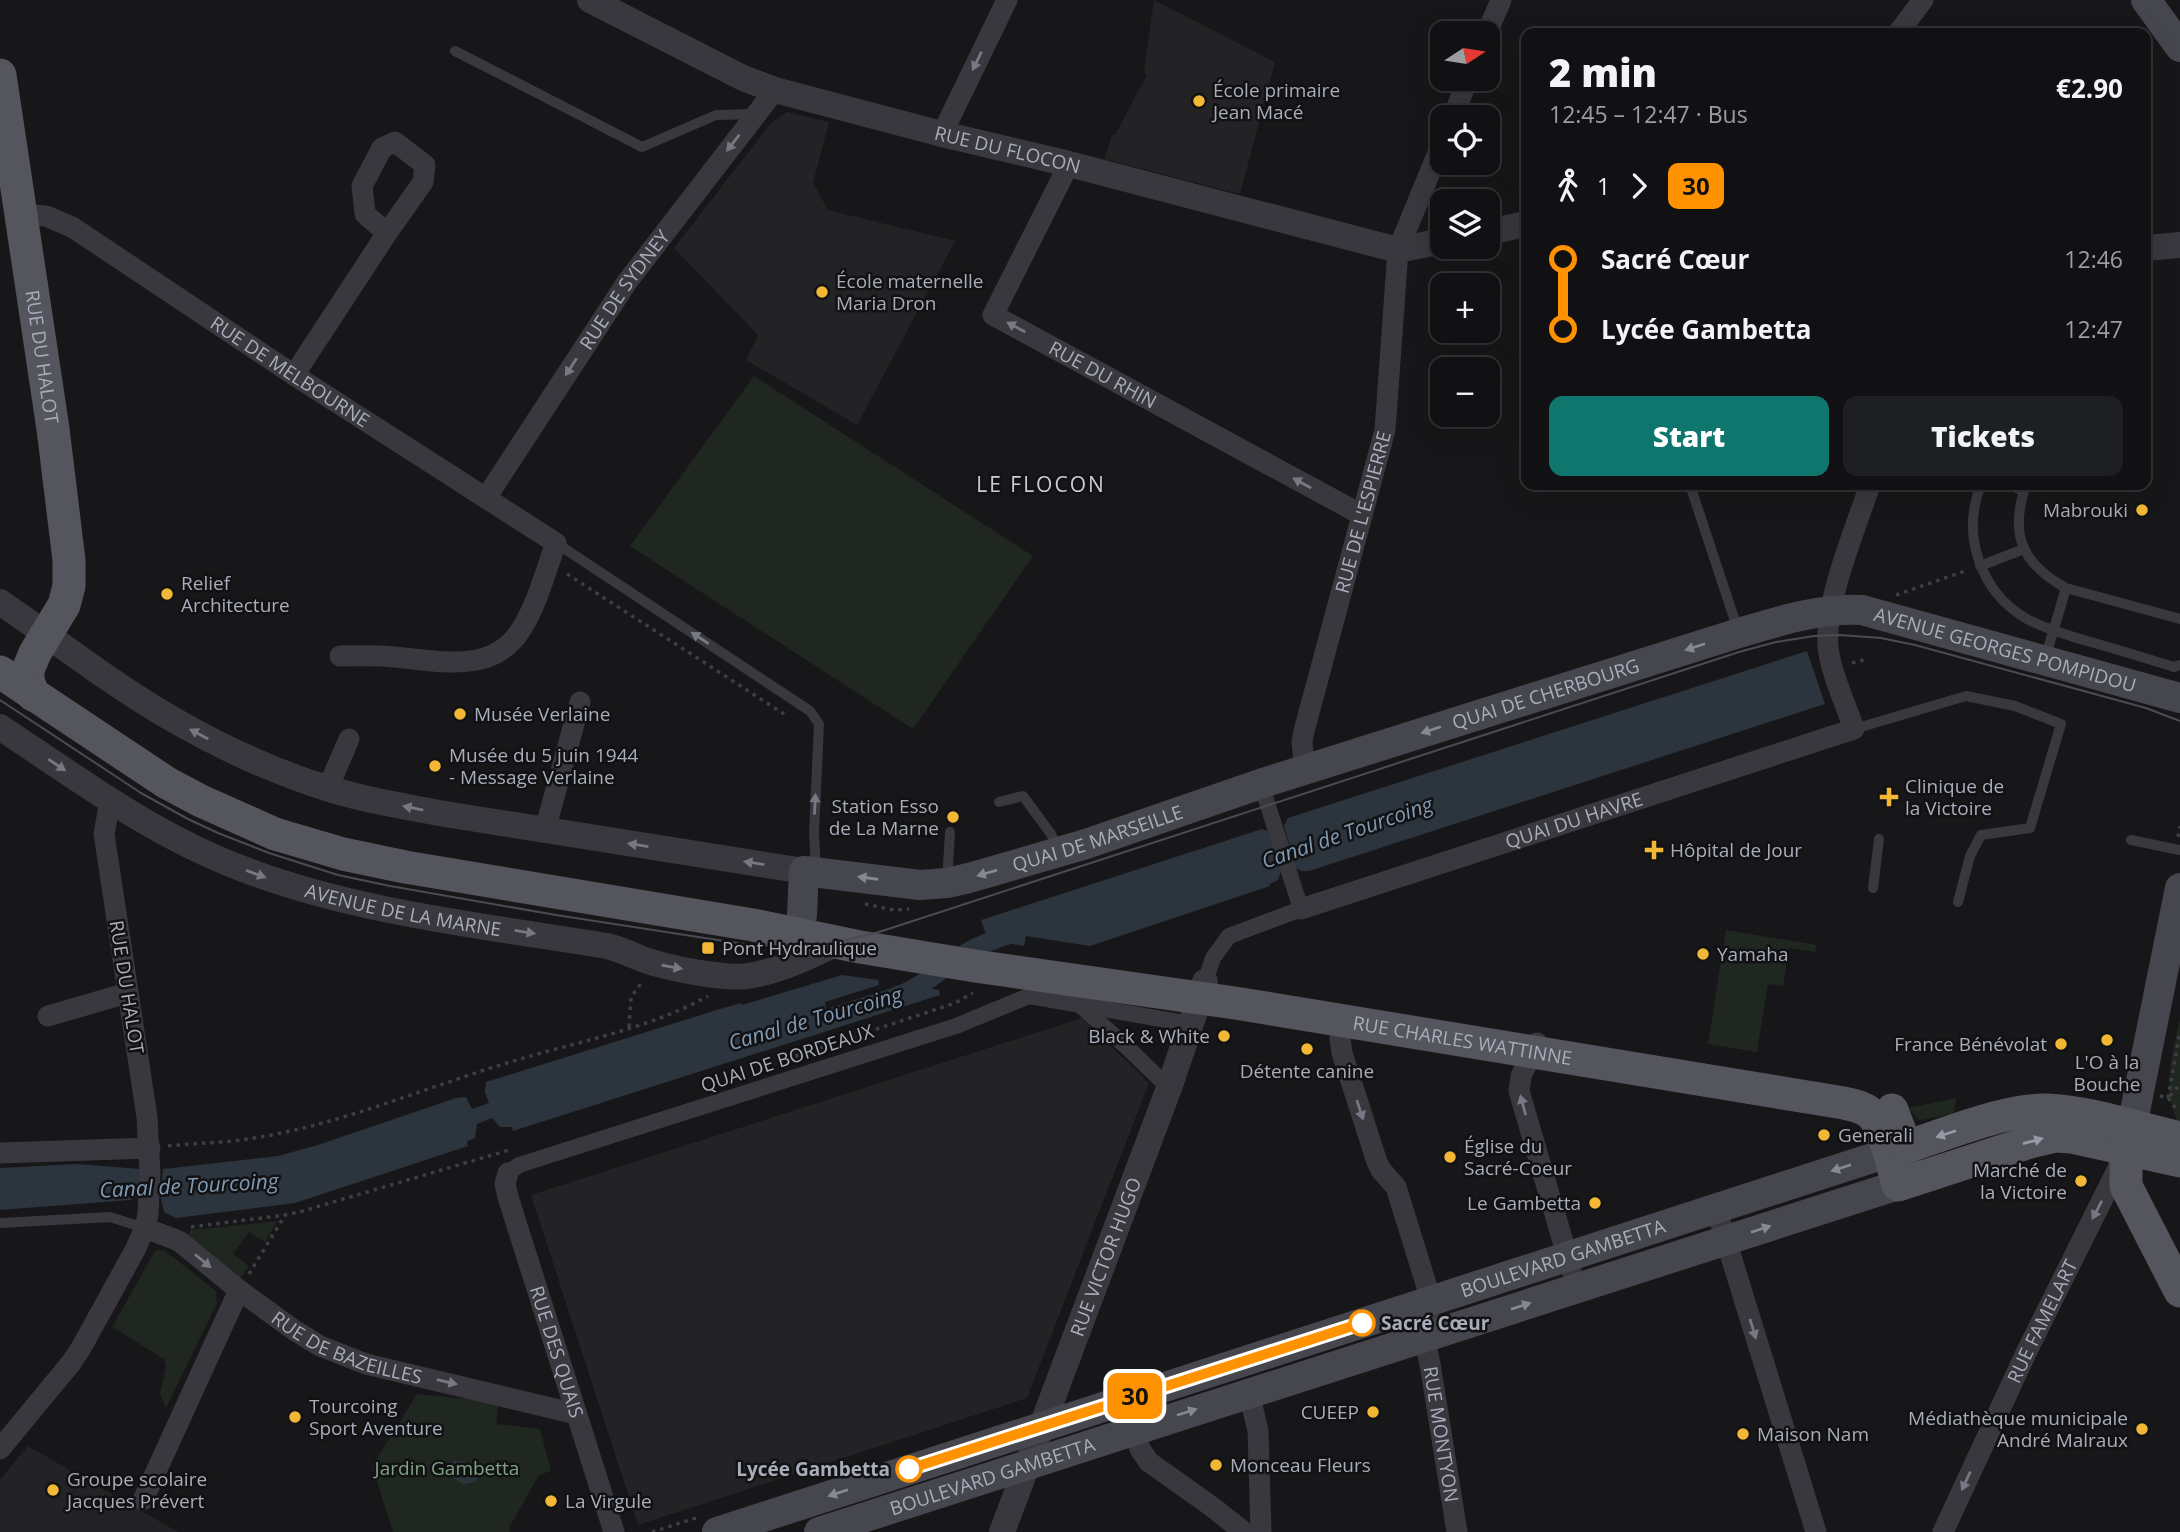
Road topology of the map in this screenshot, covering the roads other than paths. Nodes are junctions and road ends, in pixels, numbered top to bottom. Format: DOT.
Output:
graph roads {
  1 [pos="590,0"];
  2 [pos="1007,0"];
  3 [pos="1923,0"];
  4 [pos="2148,0"];
  5 [pos="1498,2"];
  6 [pos="1491,21"];
  7 [pos="2180,27"];
  8 [pos="1902,28"];
  9 [pos="2180,47"];
  10 [pos="456,51"];
  11 [pos="0,75"];
  12 [pos="775,90"];
  13 [pos="755,114"];
  14 [pos="942,134"];
  15 [pos="1069,164"];
  16 [pos="1430,172"];
  17 [pos="10,216"];
  18 [pos="1521,225"];
  19 [pos="1500,229"];
  20 [pos="387,233"];
  21 [pos="1430,243"];
  22 [pos="2180,245"];
  23 [pos="2151,248"];
  24 [pos="1398,250"];
  25 [pos="294,375"];
  26 [pos="1692,490"];
  27 [pos="1868,490"];
  28 [pos="1979,490"];
  29 [pos="2022,490"];
  30 [pos="486,498"];
  31 [pos="1362,515"];
  32 [pos="556,543"];
  33 [pos="2024,549"];
  34 [pos="1980,566"];
  35 [pos="2066,588"];
  36 [pos="0,602"];
  37 [pos="1831,610"];
  38 [pos="2180,619"];
  39 [pos="2054,631"];
  40 [pos="1739,633"];
  41 [pos="47,634"];
  42 [pos="0,651"];
  43 [pos="341,656"];
  44 [pos="2045,661"];
  45 [pos="2180,665"];
  46 [pos="21,679"];
  47 [pos="2180,698"];
  48 [pos="580,702"];
  49 [pos="0,727"];
  50 [pos="1854,729"];
  51 [pos="349,739"];
  52 [pos="1305,770"];
  53 [pos="1261,784"];
  54 [pos="328,788"];
  55 [pos="110,801"];
  56 [pos="999,802"];
  57 [pos="545,831"];
  58 [pos="950,832"];
  59 [pos="1879,839"];
  60 [pos="2131,840"];
  61 [pos="2180,850"];
  62 [pos="1060,851"];
  63 [pos="810,871"];
  64 [pos="1873,888"];
  65 [pos="2180,888"];
  66 [pos="932,892"];
  67 [pos="1958,902"];
  68 [pos="1301,909"];
  69 [pos="802,925"];
  70 [pos="838,942"];
  71 [pos="2180,964"];
  72 [pos="783,967"];
  73 [pos="127,993"];
  74 [pos="1198,1001"];
  75 [pos="1080,1004"];
  76 [pos="48,1016"];
  77 [pos="1342,1020"];
  78 [pos="1537,1044"];
  79 [pos="1169,1088"];
  80 [pos="2180,1138"];
  81 [pos="2136,1139"];
  82 [pos="150,1148"];
  83 [pos="1897,1150"];
  84 [pos="0,1153"];
  85 [pos="2180,1161"];
  86 [pos="508,1173"];
  87 [pos="1907,1182"];
  88 [pos="1716,1209"];
  89 [pos="0,1223"];
  90 [pos="145,1228"];
  91 [pos="1726,1240"];
  92 [pos="1567,1256"];
  93 [pos="1577,1288"];
  94 [pos="239,1290"];
  95 [pos="2180,1292"];
  96 [pos="1431,1300"];
  97 [pos="1424,1337"];
  98 [pos="1249,1393"];
  99 [pos="576,1414"];
  100 [pos="1042,1426"];
  101 [pos="1134,1429"];
  102 [pos="0,1449"];
  103 [pos="1029,1463"];
  104 [pos="1259,1485"];
  105 [pos="143,1500"];
  106 [pos="1211,1506"];
  107 [pos="614,1532"];
  108 [pos="717,1532"];
  109 [pos="819,1532"];
  110 [pos="1002,1532"];
  111 [pos="1244,1532"];
  112 [pos="1261,1532"];
  113 [pos="1457,1532"];
  114 [pos="1816,1532"];
  115 [pos="1943,1532"];
  1 -- 12 [label="street, RUE DU FLOCON"];
  2 -- 14 [label="street, one-way"];
  3 -- 8 [label="street"];
  4 -- 7 [label="main road"];
  4 -- 9 [label="main road"];
  5 -- 6 [label="street"];
  10 -- 13 [label="lane"];
  11 -- 17 [label="main road, RUE DU HALOT"];
  12 -- 13 [label="street, RUE DE SYDNEY"];
  12 -- 14 [label="street, RUE DU FLOCON"];
  13 -- 30 [label="street, RUE DE SYDNEY, one-way"];
  14 -- 15 [label="street, RUE DU FLOCON"];
  15 -- 24 [label="street, RUE DU FLOCON"];
  31 -- 15 [label="street, RUE DU RHIN, one-way"];
  16 -- 24 [label="street, RUE DE L'ESPIERRE"];
  17 -- 25 [label="street, RUE DE MELBOURNE"];
  17 -- 41 [label="main road, RUE DU HALOT"];
  18 -- 19 [label="street"];
  20 -- 25 [label="street"];
  21 -- 24 [label="street, RUE DU FLOCON"];
  22 -- 23 [label="street"];
  24 -- 31 [label="street, RUE DE L'ESPIERRE"];
  25 -- 30 [label="street, RUE DE MELBOURNE"];
  26 -- 40 [label="lane"];
  27 -- 37 [label="street"];
  28 -- 34 [label="lane"];
  29 -- 33 [label="lane"];
  30 -- 32 [label="street, RUE DE MELBOURNE"];
  31 -- 52 [label="street, RUE DE L'ESPIERRE"];
  32 -- 43 [label="street"];
  63 -- 32 [label="lane, RUE DE MELBOURNE, one-way"];
  33 -- 34 [label="lane"];
  33 -- 35 [label="lane"];
  34 -- 39 [label="lane"];
  35 -- 38 [label="lane"];
  35 -- 39 [label="lane"];
  36 -- 41 [label="street"];
  37 -- 40 [label="main road, QUAI DE CHERBOURG"];
  37 -- 44 [label="main road, AVENUE GEORGES POMPIDOU"];
  37 -- 50 [label="street"];
  39 -- 44 [label="lane"];
  39 -- 45 [label="lane"];
  40 -- 52 [label="main road, QUAI DE CHERBOURG, one-way"];
  41 -- 46 [label="main road, RUE DU HALOT"];
  54 -- 41 [label="street, one-way"];
  42 -- 46 [label="main road"];
  44 -- 47 [label="main road, AVENUE GEORGES POMPIDOU"];
  46 -- 69 [label="main road"];
  48 -- 57 [label="street"];
  49 -- 55 [label="street, AVENUE DE LA MARNE, one-way"];
  50 -- 67 [label="lane"];
  50 -- 68 [label="street, QUAI DU HAVRE"];
  51 -- 54 [label="street"];
  52 -- 53 [label="main road, QUAI DE CHERBOURG"];
  53 -- 62 [label="main road, QUAI DE MARSEILLE"];
  53 -- 68 [label="street"];
  57 -- 54 [label="street, one-way"];
  55 -- 72 [label="street, AVENUE DE LA MARNE, one-way"];
  55 -- 73 [label="street, RUE DU HALOT"];
  56 -- 62 [label="lane"];
  63 -- 57 [label="street, one-way"];
  58 -- 66 [label="lane"];
  59 -- 64 [label="lane"];
  60 -- 61 [label="lane"];
  62 -- 66 [label="main road, QUAI DE MARSEILLE, one-way"];
  66 -- 63 [label="main road, one-way"];
  63 -- 69 [label="main road"];
  65 -- 81 [label="main road"];
  68 -- 74 [label="street, QUAI DU HAVRE"];
  69 -- 70 [label="main road"];
  69 -- 72 [label="street"];
  69 -- 74 [label="main road, RUE CHARLES WATTINNE"];
  70 -- 72 [label="street, AVENUE DE LA MARNE"];
  70 -- 74 [label="main road, RUE CHARLES WATTINNE"];
  71 -- 81 [label="main road"];
  73 -- 76 [label="street"];
  73 -- 82 [label="street, RUE DU HALOT"];
  74 -- 75 [label="street, QUAI DE BORDEAUX"];
  74 -- 77 [label="main road, RUE CHARLES WATTINNE"];
  74 -- 78 [label="main road, RUE CHARLES WATTINNE"];
  74 -- 79 [label="street, RUE VICTOR HUGO"];
  75 -- 79 [label="street"];
  75 -- 86 [label="street, QUAI DE BORDEAUX"];
  77 -- 78 [label="main road, RUE CHARLES WATTINNE"];
  77 -- 96 [label="street, one-way"];
  78 -- 83 [label="main road, RUE CHARLES WATTINNE"];
  92 -- 78 [label="street, one-way"];
  79 -- 100 [label="street, RUE VICTOR HUGO"];
  80 -- 81 [label="main road"];
  81 -- 83 [label="main road, BOULEVARD GAMBETTA, one-way"];
  81 -- 85 [label="main road"];
  87 -- 81 [label="main road, BOULEVARD GAMBETTA, one-way"];
  81 -- 95 [label="main road"];
  81 -- 115 [label="street, RUE FAMELART, one-way"];
  82 -- 84 [label="street"];
  82 -- 90 [label="street, RUE DU HALOT"];
  83 -- 87 [label="main road, RUE CHARLES WATTINNE"];
  83 -- 88 [label="main road, BOULEVARD GAMBETTA, one-way"];
  86 -- 99 [label="street, RUE DES QUAIS"];
  91 -- 87 [label="main road, BOULEVARD GAMBETTA, one-way"];
  88 -- 91 [label="street"];
  88 -- 92 [label="main road, BOULEVARD GAMBETTA"];
  89 -- 90 [label="lane"];
  90 -- 94 [label="street, RUE DE BAZEILLES, one-way"];
  90 -- 102 [label="street"];
  91 -- 93 [label="main road, BOULEVARD GAMBETTA"];
  91 -- 114 [label="street, one-way"];
  92 -- 93 [label="street"];
  92 -- 96 [label="main road, BOULEVARD GAMBETTA"];
  97 -- 93 [label="main road, BOULEVARD GAMBETTA, one-way"];
  94 -- 99 [label="street, RUE DE BAZEILLES, one-way"];
  94 -- 105 [label="street"];
  96 -- 97 [label="street"];
  96 -- 100 [label="main road, BOULEVARD GAMBETTA"];
  97 -- 98 [label="main road, BOULEVARD GAMBETTA"];
  97 -- 113 [label="street, RUE MONTYON"];
  101 -- 98 [label="main road, BOULEVARD GAMBETTA, one-way"];
  98 -- 104 [label="street"];
  99 -- 107 [label="street, RUE DES QUAIS"];
  100 -- 103 [label="street, RUE VICTOR HUGO"];
  100 -- 108 [label="main road, BOULEVARD GAMBETTA, one-way"];
  101 -- 103 [label="main road, BOULEVARD GAMBETTA"];
  101 -- 106 [label="street"];
  103 -- 109 [label="main road, BOULEVARD GAMBETTA"];
  103 -- 110 [label="street, RUE VICTOR HUGO"];
  104 -- 106 [label="street"];
  104 -- 112 [label="street"];
  106 -- 111 [label="street"];
}
